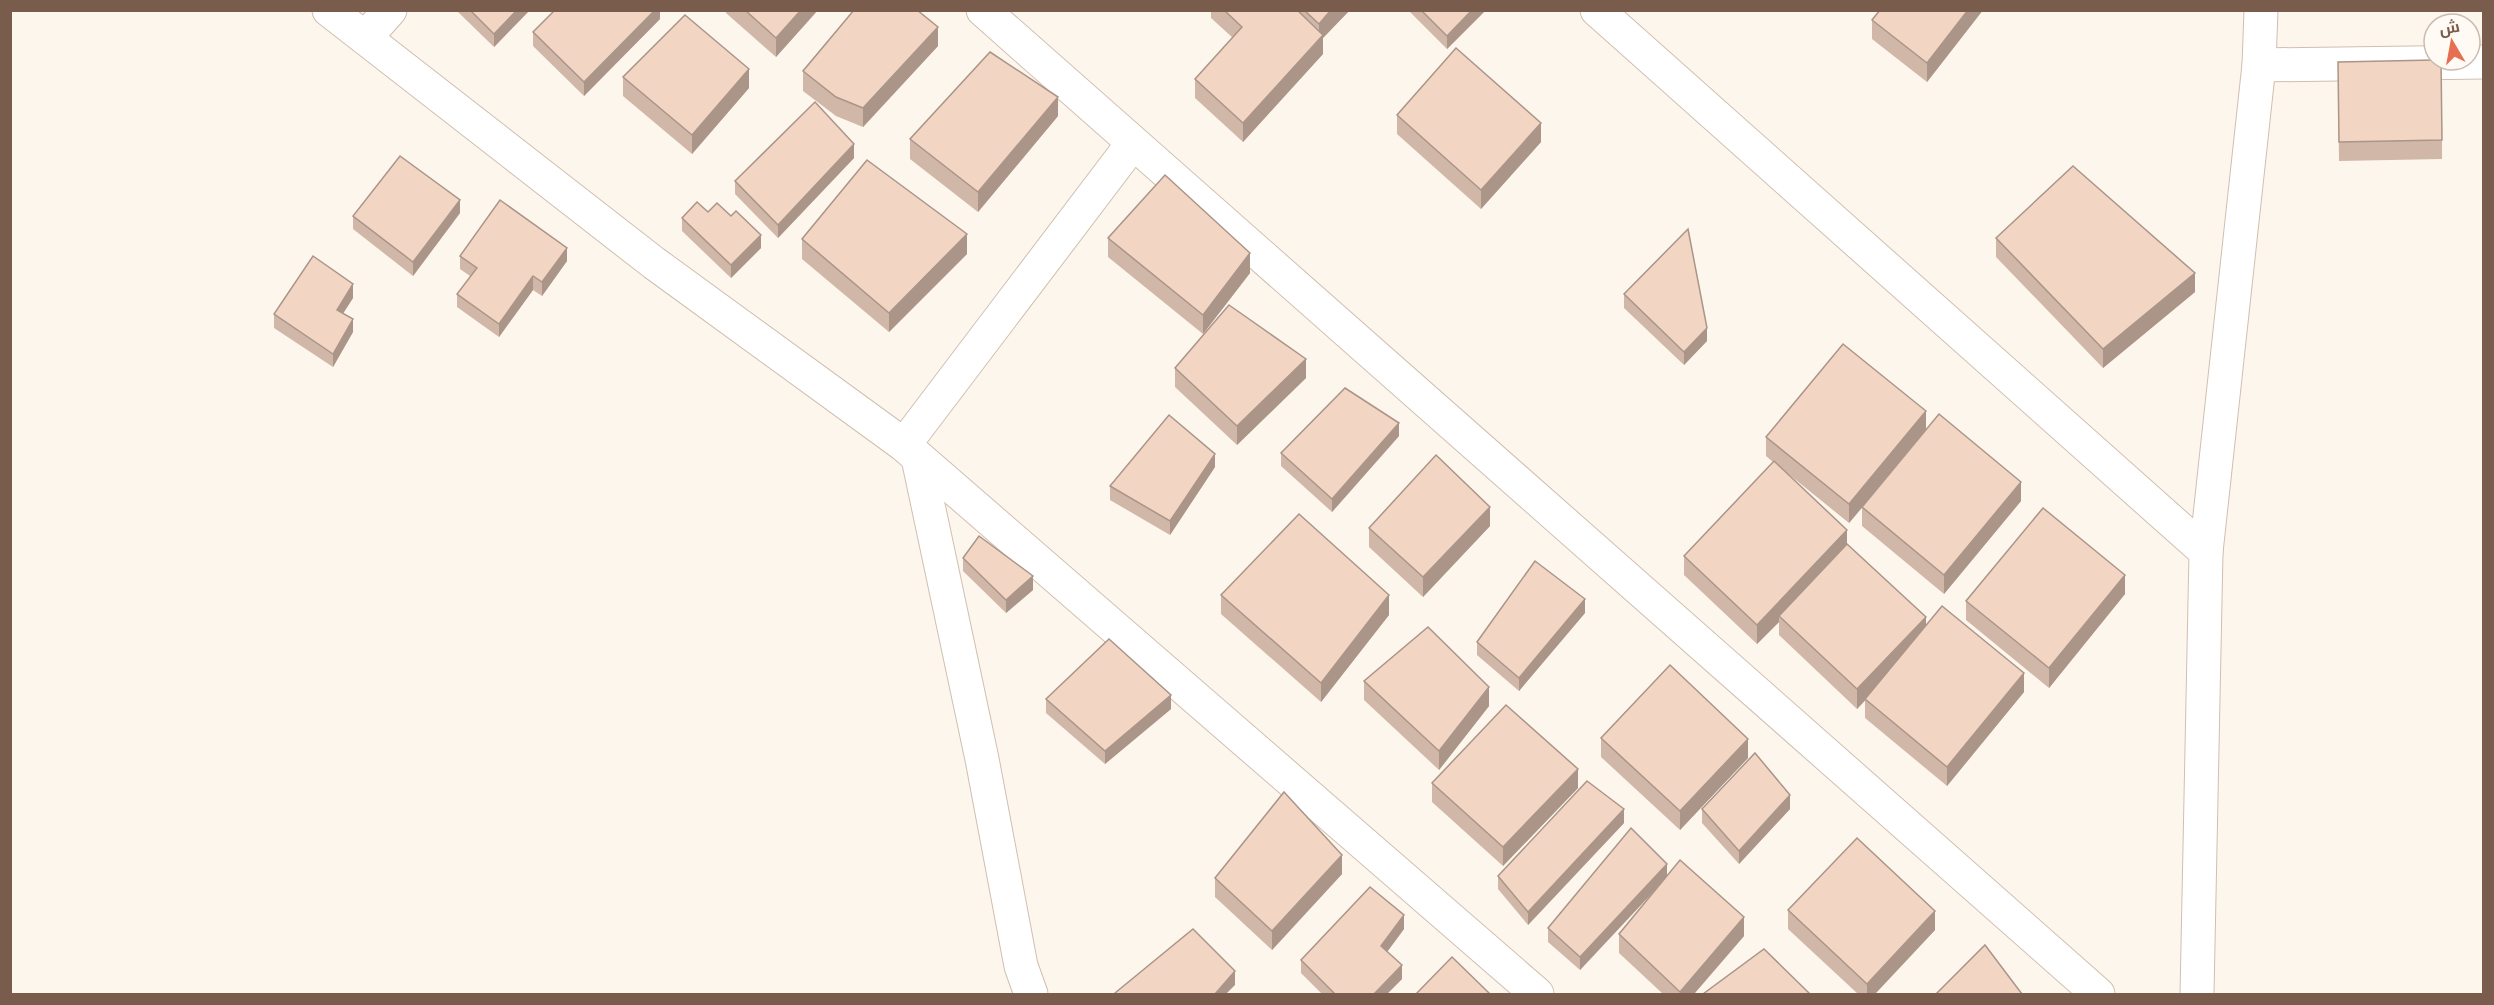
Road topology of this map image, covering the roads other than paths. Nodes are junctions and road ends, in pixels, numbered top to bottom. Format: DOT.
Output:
graph roads {
  1 [pos="329,10"];
  2 [pos="390,10"];
  3 [pos="983,10"];
  4 [pos="1597,10"];
  5 [pos="2261,10"];
  6 [pos="365,38"];
  7 [pos="2484,62"];
  8 [pos="2259,65"];
  9 [pos="1134,143"];
  10 [pos="911,451"];
  11 [pos="2206,552"];
  12 [pos="1031,994"];
  13 [pos="1537,994"];
  14 [pos="2098,994"];
  15 [pos="2197,994"];
  1 -- 6 [label="street"];
  2 -- 6 [label="street"];
  3 -- 9 [label="street"];
  4 -- 11 [label="street"];
  5 -- 8 [label="street"];
  6 -- 10 [label="street"];
  7 -- 8 [label="street"];
  8 -- 11 [label="street"];
  9 -- 10 [label="street"];
  9 -- 14 [label="street"];
  10 -- 12 [label="street"];
  10 -- 13 [label="street"];
  11 -- 15 [label="street"];
}
